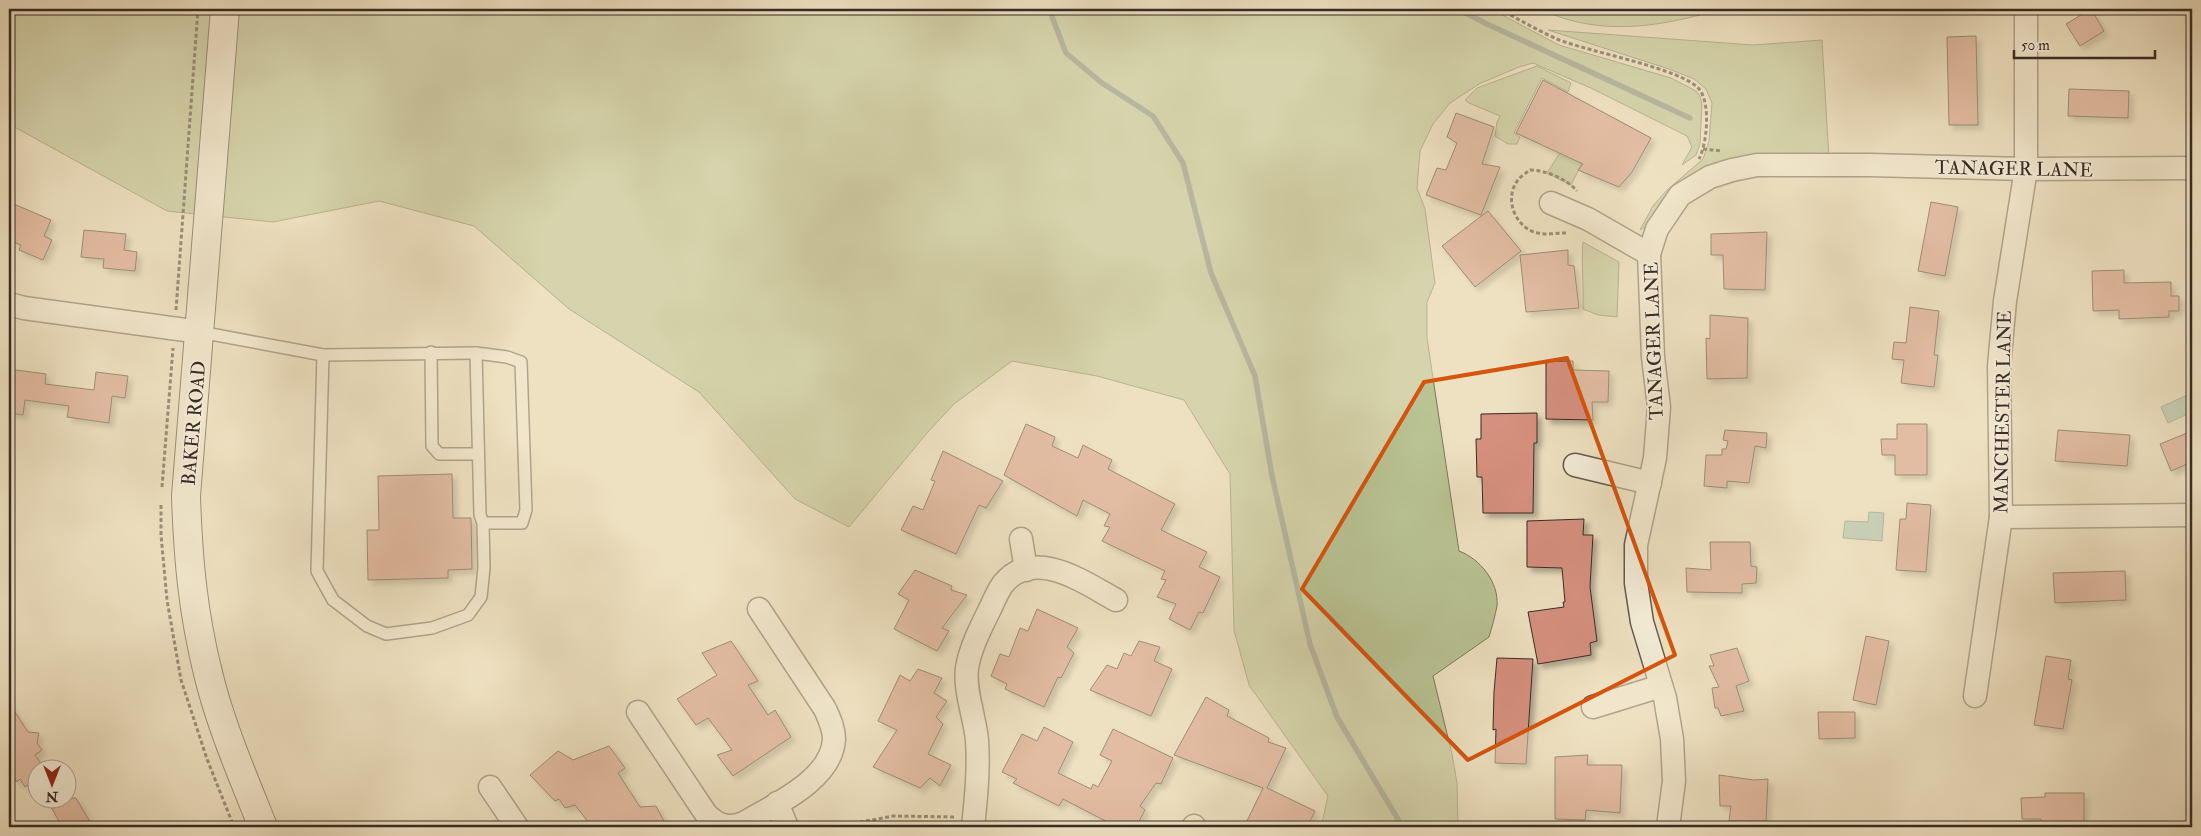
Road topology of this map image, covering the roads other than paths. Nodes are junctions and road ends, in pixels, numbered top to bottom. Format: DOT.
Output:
graph roads {
  1 [pos="225,9"];
  2 [pos="2026,9"];
  3 [pos="2192,168"];
  4 [pos="2026,169"];
  5 [pos="1551,203"];
  6 [pos="1649,254"];
  7 [pos="9,304"];
  8 [pos="200,332"];
  9 [pos="431,352"];
  10 [pos="476,353"];
  11 [pos="323,354"];
  12 [pos="478,454"];
  13 [pos="1575,465"];
  14 [pos="1650,483"];
  15 [pos="2192,515"];
  16 [pos="2001,516"];
  17 [pos="483,524"];
  18 [pos="1021,539"];
  19 [pos="1026,570"];
  20 [pos="1116,600"];
  21 [pos="759,609"];
  22 [pos="1661,686"];
  23 [pos="1975,696"];
  24 [pos="1593,706"];
  25 [pos="638,712"];
  26 [pos="490,787"];
  27 [pos="777,803"];
  28 [pos="974,822"];
  29 [pos="262,827"];
  30 [pos="517,827"];
  31 [pos="786,827"];
  32 [pos="1668,827"];
  1 -- 8 [label="main road, BAKER ROAD"];
  2 -- 4 [label="street, MANCHESTER LANE"];
  3 -- 4 [label="street, TANAGER LANE"];
  4 -- 6 [label="street, TANAGER LANE"];
  4 -- 16 [label="street, MANCHESTER LANE"];
  5 -- 6 [label="street"];
  6 -- 14 [label="street, TANAGER LANE"];
  7 -- 8 [label="street"];
  8 -- 11 [label="lane"];
  8 -- 29 [label="main road, BAKER ROAD"];
  9 -- 10 [label="lane"];
  9 -- 11 [label="lane"];
  9 -- 12 [label="lane"];
  10 -- 12 [label="lane"];
  10 -- 17 [label="lane"];
  11 -- 17 [label="lane"];
  12 -- 17 [label="lane"];
  13 -- 14 [label="street"];
  14 -- 22 [label="street, TANAGER LANE"];
  15 -- 16 [label="street"];
  16 -- 23 [label="street, MANCHESTER LANE"];
  18 -- 19 [label="street"];
  19 -- 20 [label="street"];
  19 -- 28 [label="street"];
  21 -- 27 [label="street"];
  22 -- 24 [label="street"];
  22 -- 32 [label="street, TANAGER LANE"];
  25 -- 27 [label="street"];
  26 -- 30 [label="street"];
  27 -- 31 [label="street"];
}
